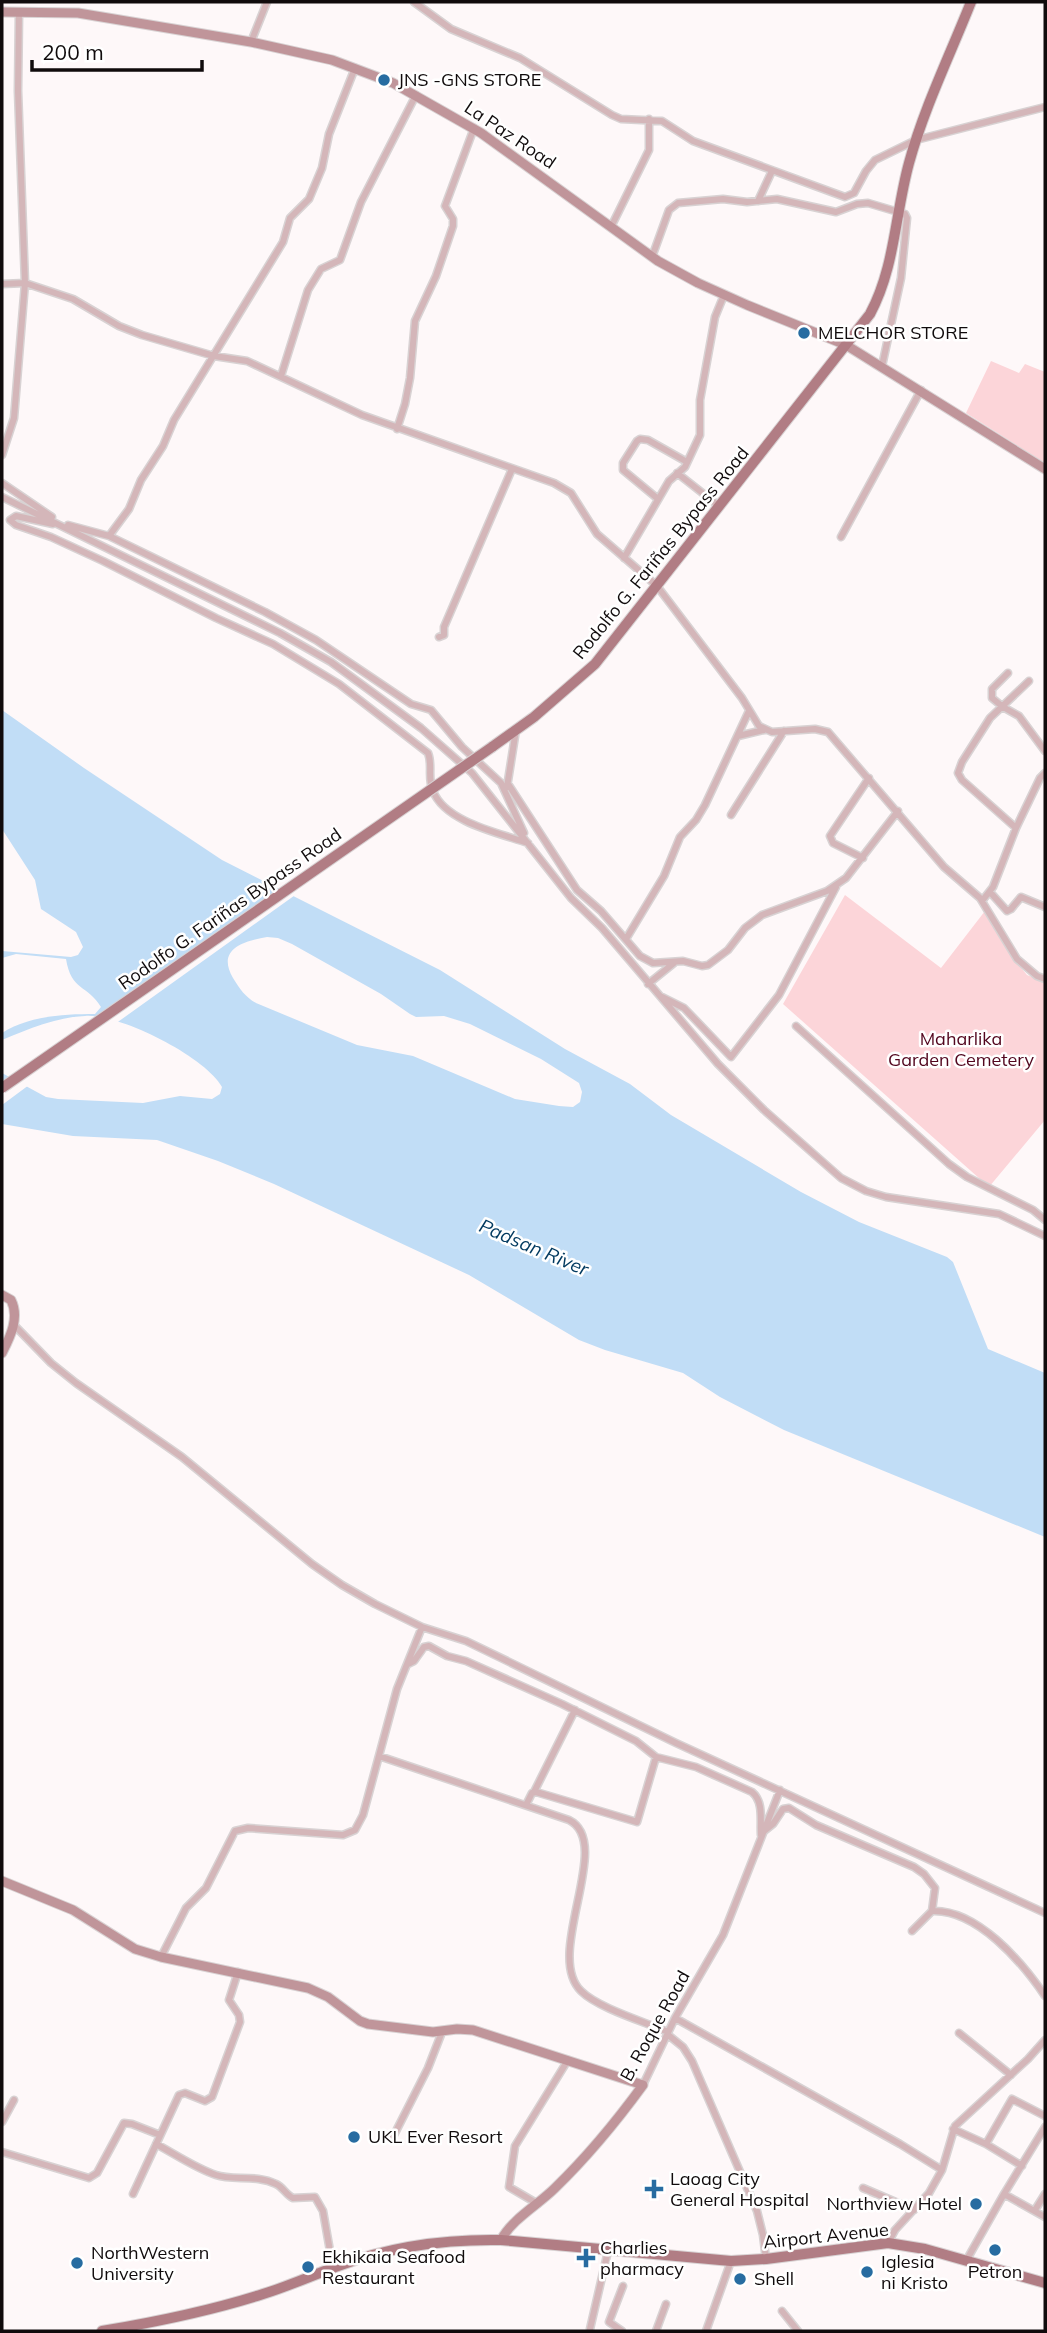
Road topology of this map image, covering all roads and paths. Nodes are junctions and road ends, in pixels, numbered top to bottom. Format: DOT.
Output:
graph roads {
  1 [pos="267,2"];
  2 [pos="414,2"];
  3 [pos="971,2"];
  4 [pos="2,12"];
  5 [pos="19,12"];
  6 [pos="251,42"];
  7 [pos="355,68"];
  8 [pos="416,95"];
  9 [pos="1045,107"];
  10 [pos="649,119"];
  11 [pos="474,128"];
  12 [pos="916,141"];
  13 [pos="772,171"];
  14 [pos="758,201"];
  15 [pos="898,213"];
  16 [pos="611,227"];
  17 [pos="652,257"];
  18 [pos="25,283"];
  19 [pos="2,284"];
  20 [pos="724,295"];
  21 [pos="846,345"];
  22 [pos="214,356"];
  23 [pos="882,366"];
  24 [pos="281,376"];
  25 [pos="920,390"];
  26 [pos="397,429"];
  27 [pos="2,454"];
  28 [pos="687,462"];
  29 [pos="512,469"];
  30 [pos="1045,469"];
  31 [pos="677,473"];
  32 [pos="2,483"];
  33 [pos="2,497"];
  34 [pos="658,499"];
  35 [pos="719,506"];
  36 [pos="62,524"];
  37 [pos="109,536"];
  38 [pos="841,537"];
  39 [pos="624,558"];
  40 [pos="657,586"];
  41 [pos="439,637"];
  42 [pos="1008,673"];
  43 [pos="1029,681"];
  44 [pos="1003,707"];
  45 [pos="749,711"];
  46 [pos="516,730"];
  47 [pos="764,730"];
  48 [pos="784,731"];
  49 [pos="738,736"];
  50 [pos="1045,751"];
  51 [pos="1045,773"];
  52 [pos="869,778"];
  53 [pos="508,784"];
  54 [pos="506,792"];
  55 [pos="898,811"];
  56 [pos="731,815"];
  57 [pos="1016,828"];
  58 [pos="528,843"];
  59 [pos="863,858"];
  60 [pos="837,885"];
  61 [pos="990,892"];
  62 [pos="982,901"];
  63 [pos="1045,907"];
  64 [pos="626,939"];
  65 [pos="677,961"];
  66 [pos="1045,979"];
  67 [pos="649,984"];
  68 [pos="660,996"];
  69 [pos="796,1026"];
  70 [pos="2,1088"];
  71 [pos="1045,1220"];
  72 [pos="1045,1236"];
  73 [pos="2,1295"];
  74 [pos="14,1325"];
  75 [pos="2,1353"];
  76 [pos="422,1627"];
  77 [pos="407,1665"];
  78 [pos="575,1710"];
  79 [pos="379,1756"];
  80 [pos="656,1756"];
  81 [pos="780,1790"];
  82 [pos="534,1792"];
  83 [pos="526,1805"];
  84 [pos="761,1834"];
  85 [pos="2,1881"];
  86 [pos="932,1911"];
  87 [pos="1045,1913"];
  88 [pos="912,1931"];
  89 [pos="161,1957"];
  90 [pos="238,1972"];
  91 [pos="1045,1996"];
  92 [pos="675,2018"];
  93 [pos="442,2032"];
  94 [pos="668,2033"];
  95 [pos="959,2033"];
  96 [pos="1045,2040"];
  97 [pos="568,2060"];
  98 [pos="1011,2075"];
  99 [pos="643,2085"];
  100 [pos="14,2100"];
  101 [pos="1045,2116"];
  102 [pos="2,2122"];
  103 [pos="1045,2127"];
  104 [pos="953,2129"];
  105 [pos="160,2135"];
  106 [pos="393,2137"];
  107 [pos="1036,2142"];
  108 [pos="156,2144"];
  109 [pos="986,2144"];
  110 [pos="1045,2147"];
  111 [pos="2,2152"];
  112 [pos="1021,2166"];
  113 [pos="942,2170"];
  114 [pos="863,2189"];
  115 [pos="1045,2193"];
  116 [pos="133,2194"];
  117 [pos="1004,2194"];
  118 [pos="538,2204"];
  119 [pos="914,2210"];
  120 [pos="1035,2210"];
  121 [pos="1045,2217"];
  122 [pos="501,2241"];
  123 [pos="888,2243"];
  124 [pos="608,2251"];
  125 [pos="765,2259"];
  126 [pos="732,2261"];
  127 [pos="966,2261"];
  128 [pos="333,2268"];
  129 [pos="1045,2283"];
  130 [pos="623,2286"];
  131 [pos="666,2304"];
  132 [pos="782,2311"];
  133 [pos="143,2328"];
  134 [pos="590,2329"];
  135 [pos="102,2331"];
  136 [pos="622,2331"];
  137 [pos="656,2331"];
  138 [pos="706,2331"];
  139 [pos="798,2331"];
  1 -- 6 [label="street"];
  2 -- 10 [label="street"];
  3 -- 12 [label="main road, Rodolfo G. Fariñas Bypass Road"];
  4 -- 5 [label="street, La Paz Road"];
  5 -- 6 [label="street, La Paz Road"];
  5 -- 18 [label="street"];
  6 -- 7 [label="street, La Paz Road"];
  7 -- 8 [label="street, La Paz Road"];
  7 -- 22 [label="street"];
  8 -- 11 [label="street, La Paz Road"];
  8 -- 24 [label="street"];
  9 -- 12 [label="street"];
  10 -- 13 [label="street"];
  10 -- 16 [label="street"];
  11 -- 16 [label="street, La Paz Road"];
  11 -- 26 [label="street"];
  12 -- 13 [label="street"];
  12 -- 15 [label="main road, Rodolfo G. Fariñas Bypass Road"];
  13 -- 14 [label="street"];
  14 -- 15 [label="street"];
  14 -- 17 [label="street"];
  15 -- 21 [label="main road, Rodolfo G. Fariñas Bypass Road"];
  15 -- 23 [label="street"];
  16 -- 17 [label="street, La Paz Road"];
  17 -- 20 [label="street, La Paz Road"];
  18 -- 19 [label="street"];
  18 -- 22 [label="street"];
  18 -- 27 [label="street"];
  20 -- 21 [label="street, La Paz Road"];
  20 -- 28 [label="street"];
  21 -- 23 [label="street, La Paz Road"];
  21 -- 35 [label="main road, Rodolfo G. Fariñas Bypass Road"];
  22 -- 24 [label="street"];
  22 -- 37 [label="street"];
  23 -- 25 [label="street, La Paz Road"];
  24 -- 26 [label="street"];
  25 -- 30 [label="street, La Paz Road"];
  25 -- 38 [label="street"];
  26 -- 29 [label="street"];
  28 -- 31 [label="street"];
  28 -- 34 [label="street"];
  29 -- 39 [label="street"];
  29 -- 41 [label="street"];
  31 -- 34 [label="street"];
  31 -- 35 [label="street"];
  32 -- 36 [label="street"];
  33 -- 36 [label="street"];
  34 -- 39 [label="street"];
  35 -- 40 [label="main road, Rodolfo G. Fariñas Bypass Road"];
  36 -- 37 [label="street"];
  36 -- 58 [label="street"];
  36 -- 58 [label="street"];
  37 -- 54 [label="street"];
  39 -- 40 [label="street"];
  40 -- 45 [label="street"];
  40 -- 46 [label="main road, Rodolfo G. Fariñas Bypass Road"];
  42 -- 44 [label="street"];
  43 -- 44 [label="street"];
  44 -- 50 [label="street"];
  44 -- 57 [label="street"];
  45 -- 47 [label="street"];
  45 -- 49 [label="street"];
  46 -- 53 [label="street"];
  46 -- 70 [label="main road, Rodolfo G. Fariñas Bypass Road, bridge"];
  47 -- 48 [label="street"];
  47 -- 49 [label="street"];
  48 -- 52 [label="street"];
  48 -- 56 [label="street"];
  49 -- 64 [label="street"];
  51 -- 57 [label="street"];
  52 -- 55 [label="street"];
  52 -- 59 [label="street"];
  53 -- 54 [label="street"];
  53 -- 64 [label="street"];
  54 -- 58 [label="street"];
  55 -- 59 [label="street"];
  55 -- 62 [label="street"];
  57 -- 61 [label="street"];
  58 -- 67 [label="street"];
  59 -- 60 [label="street"];
  60 -- 65 [label="street"];
  60 -- 68 [label="street"];
  61 -- 62 [label="street"];
  61 -- 63 [label="street"];
  62 -- 66 [label="street"];
  64 -- 65 [label="street"];
  65 -- 67 [label="street"];
  67 -- 68 [label="street"];
  68 -- 72 [label="street"];
  69 -- 71 [label="street"];
  73 -- 74 [label="street"];
  74 -- 75 [label="street"];
  74 -- 76 [label="street"];
  76 -- 77 [label="street"];
  76 -- 81 [label="street"];
  77 -- 78 [label="street"];
  77 -- 79 [label="street"];
  78 -- 80 [label="street"];
  78 -- 82 [label="street"];
  79 -- 83 [label="street"];
  79 -- 89 [label="street"];
  80 -- 82 [label="street"];
  80 -- 84 [label="street"];
  81 -- 84 [label="street, B. Roque Road"];
  81 -- 87 [label="street"];
  82 -- 83 [label="street"];
  83 -- 94 [label="street"];
  84 -- 86 [label="street"];
  84 -- 92 [label="street, B. Roque Road"];
  85 -- 89 [label="street"];
  86 -- 88 [label="street"];
  86 -- 91 [label="street"];
  89 -- 90 [label="street"];
  90 -- 93 [label="street"];
  90 -- 105 [label="street"];
  92 -- 94 [label="street, B. Roque Road"];
  92 -- 113 [label="street"];
  93 -- 97 [label="street"];
  93 -- 106 [label="street"];
  94 -- 99 [label="street, B. Roque Road"];
  94 -- 125 [label="street"];
  95 -- 98 [label="street"];
  96 -- 98 [label="street"];
  97 -- 99 [label="street"];
  97 -- 118 [label="street"];
  98 -- 104 [label="street"];
  99 -- 118 [label="street, B. Roque Road"];
  100 -- 102 [label="street"];
  101 -- 109 [label="street"];
  103 -- 107 [label="street"];
  104 -- 109 [label="street"];
  104 -- 113 [label="street"];
  105 -- 108 [label="street"];
  105 -- 111 [label="street"];
  107 -- 110 [label="street"];
  107 -- 112 [label="street"];
  108 -- 116 [label="street"];
  108 -- 128 [label="street"];
  109 -- 112 [label="street"];
  112 -- 117 [label="street"];
  113 -- 119 [label="street"];
  114 -- 119 [label="street"];
  115 -- 120 [label="street"];
  117 -- 120 [label="street"];
  117 -- 127 [label="street"];
  118 -- 122 [label="street, B. Roque Road"];
  119 -- 123 [label="street"];
  120 -- 121 [label="street"];
  122 -- 124 [label="main road, Airport Avenue"];
  122 -- 128 [label="main road, Airport Avenue"];
  123 -- 125 [label="main road, Airport Avenue"];
  123 -- 127 [label="main road, Airport Avenue"];
  124 -- 126 [label="main road, Airport Avenue"];
  124 -- 134 [label="street"];
  125 -- 126 [label="main road, Airport Avenue"];
  126 -- 138 [label="street"];
  127 -- 129 [label="main road, Airport Avenue"];
  128 -- 133 [label="main road, Airport Avenue"];
  130 -- 136 [label="street"];
  131 -- 137 [label="street"];
  132 -- 139 [label="street"];
  133 -- 135 [label="main road, Airport Avenue"];
}
